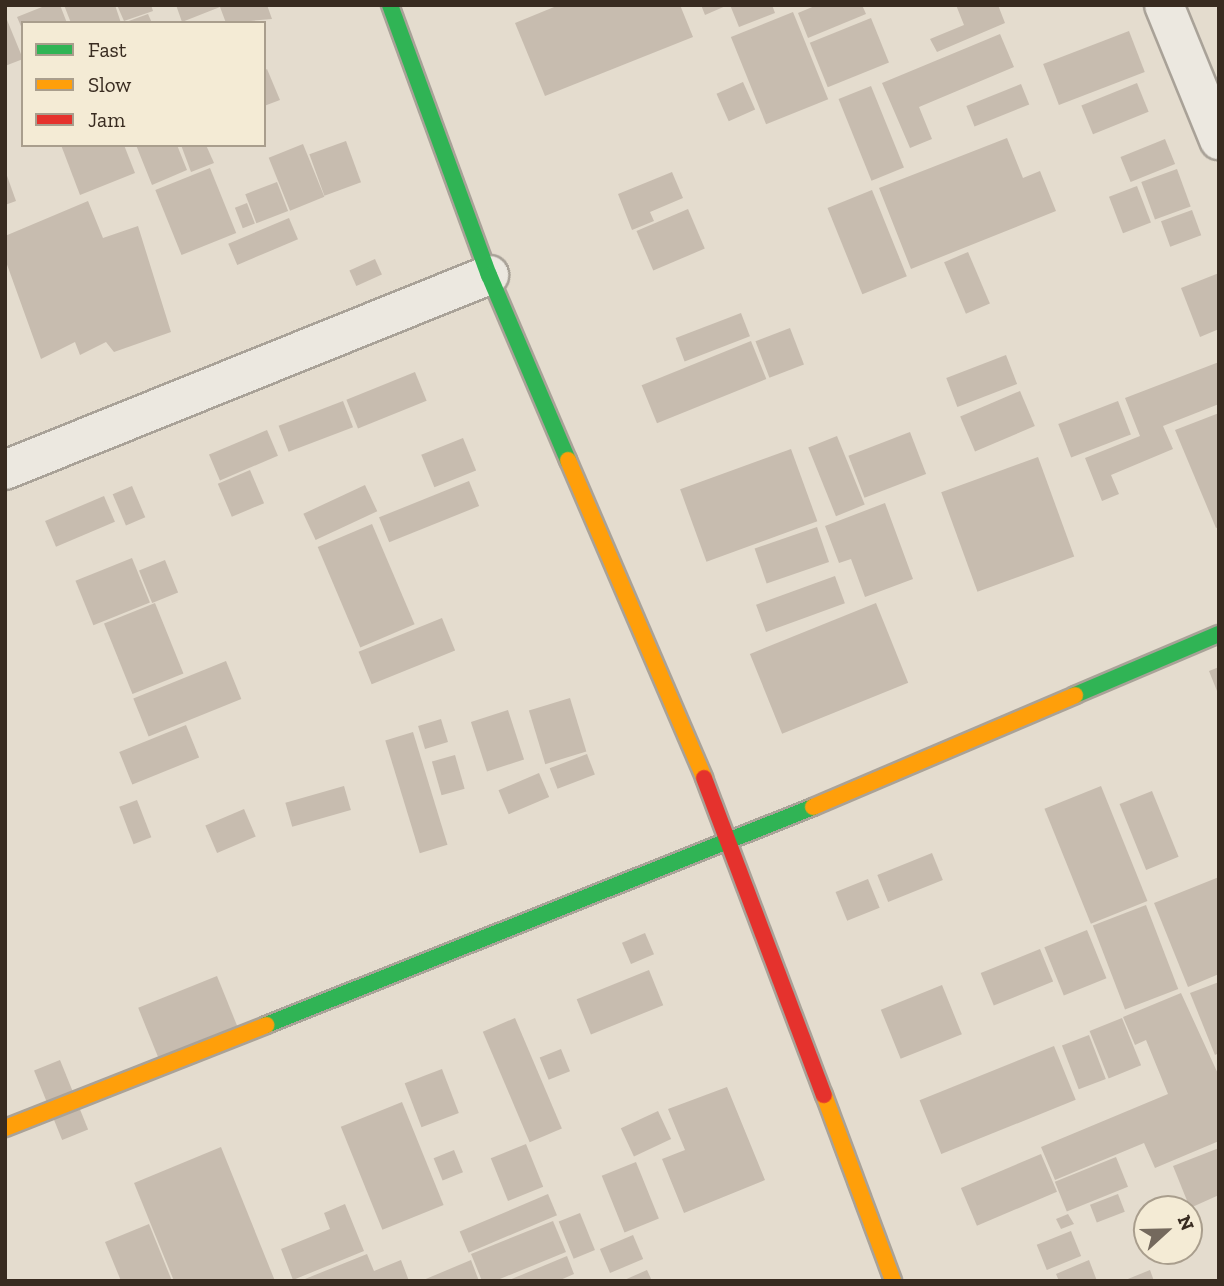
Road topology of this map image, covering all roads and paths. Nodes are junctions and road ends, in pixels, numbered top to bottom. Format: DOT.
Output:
graph roads {
  1 [pos="390,5"];
  2 [pos="1164,5"];
  3 [pos="1219,140"];
  4 [pos="489,275"];
  5 [pos="5,470"];
  6 [pos="1219,634"];
  7 [pos="731,842"];
  8 [pos="5,1128"];
  9 [pos="893,1281"];
  1 -- 4 [label="street"];
  2 -- 3 [label="street"];
  4 -- 5 [label="street"];
  4 -- 7 [label="street"];
  6 -- 7 [label="street"];
  7 -- 8 [label="street"];
  7 -- 9 [label="street"];
}
